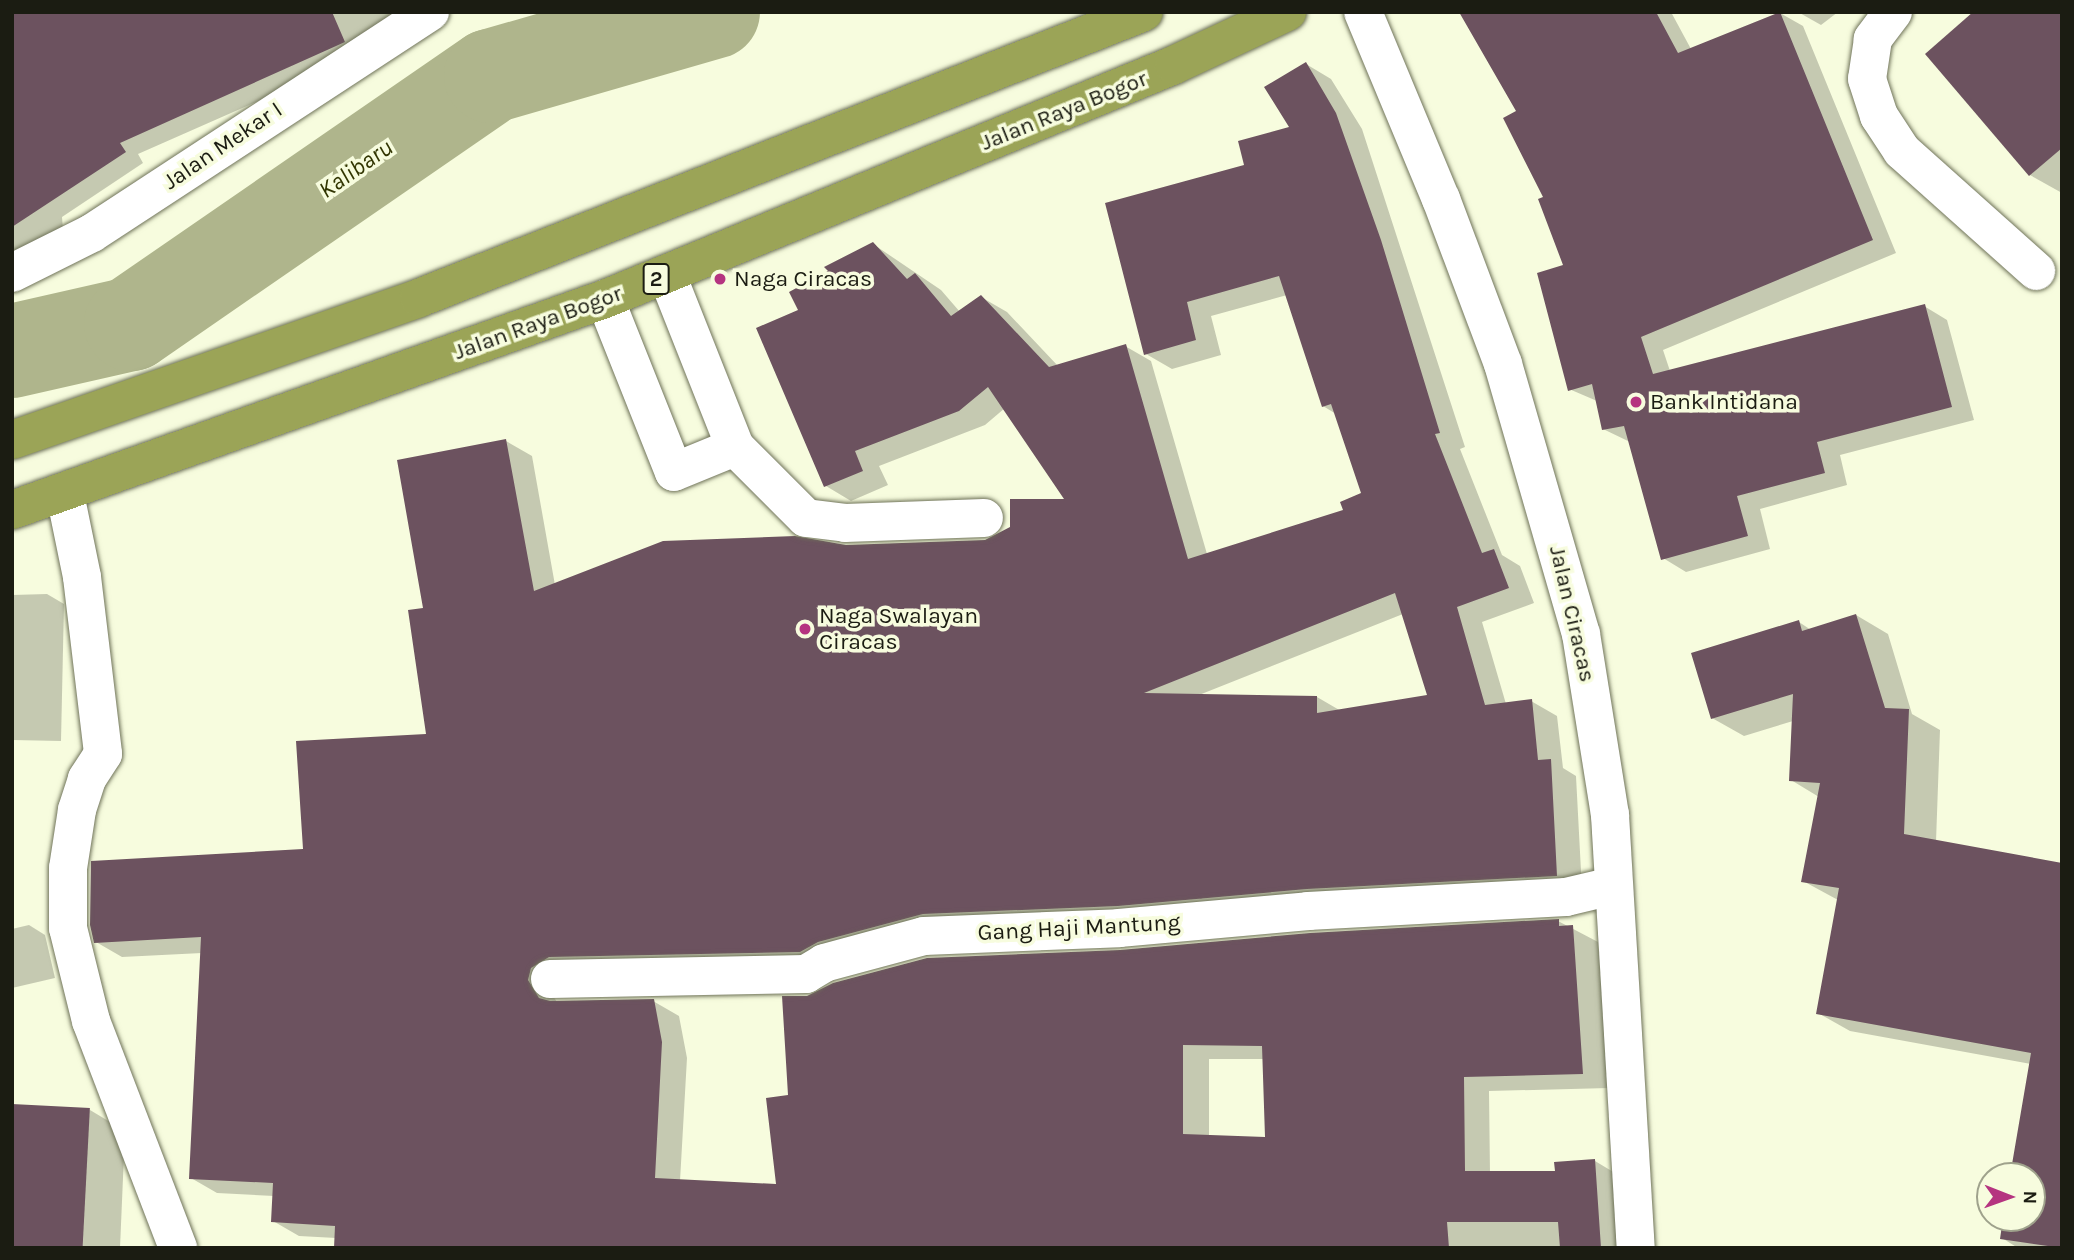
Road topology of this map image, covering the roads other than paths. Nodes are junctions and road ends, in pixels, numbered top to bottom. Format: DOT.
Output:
graph roads {
  1 [pos="430,12"];
  2 [pos="1144,12"];
  3 [pos="1287,12"];
  4 [pos="1363,12"];
  5 [pos="1893,12"];
  6 [pos="2036,271"];
  7 [pos="12,273"];
  8 [pos="667,275"];
  9 [pos="606,299"];
  10 [pos="12,440"];
  11 [pos="735,447"];
  12 [pos="65,494"];
  13 [pos="12,510"];
  14 [pos="984,518"];
  15 [pos="1612,887"];
  16 [pos="550,979"];
  17 [pos="178,1248"];
  18 [pos="1636,1248"];
  1 -- 7 [label="street, Jalan Mekar I"];
  2 -- 10 [label="highway"];
  3 -- 8 [label="highway, Jalan Raya Bogor / 2"];
  4 -- 15 [label="street, Jalan Ciracas"];
  5 -- 6 [label="street"];
  8 -- 9 [label="highway, Jalan Raya Bogor / 2"];
  8 -- 11 [label="street"];
  9 -- 11 [label="street"];
  9 -- 12 [label="highway, Jalan Raya Bogor / 2"];
  11 -- 14 [label="street"];
  12 -- 13 [label="highway, Jalan Raya Bogor / 2"];
  12 -- 17 [label="street"];
  15 -- 16 [label="street, Gang Haji Mantung"];
  15 -- 18 [label="street, Jalan Ciracas"];
}
